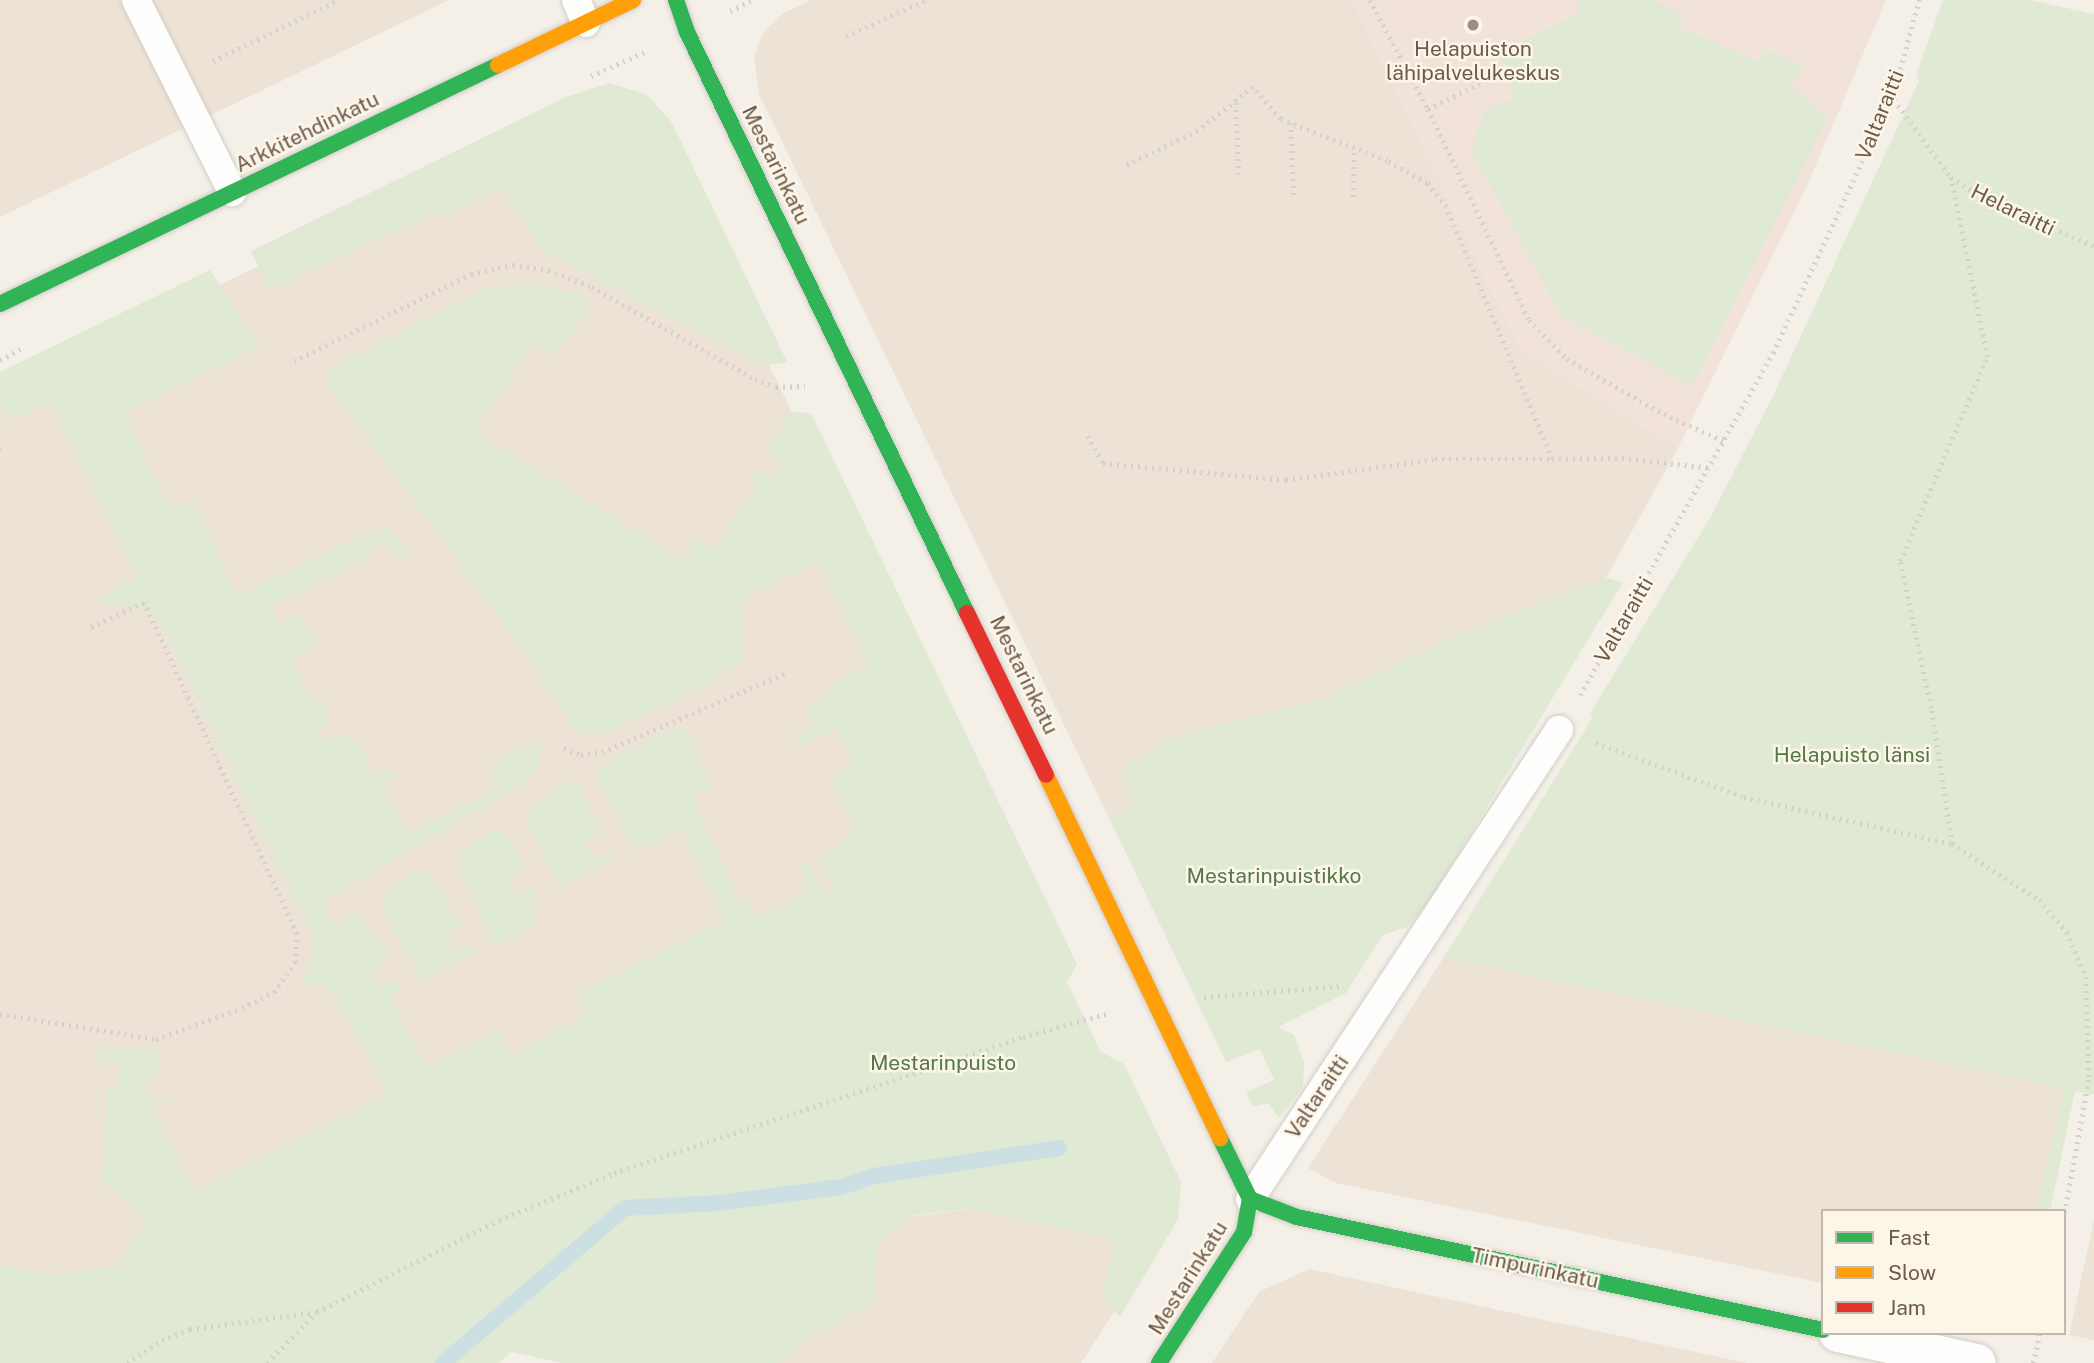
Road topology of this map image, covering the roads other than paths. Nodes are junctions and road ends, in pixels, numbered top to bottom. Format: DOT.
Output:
graph roads {
  1 [pos="136,0"];
  2 [pos="633,0"];
  3 [pos="676,0"];
  4 [pos="581,11"];
  5 [pos="232,192"];
  6 [pos="0,304"];
  7 [pos="1559,730"];
  8 [pos="1250,1199"];
  9 [pos="1821,1330"];
  10 [pos="1847,1335"];
  11 [pos="1159,1363"];
  12 [pos="1977,1363"];
  1 -- 5 [label="lane"];
  2 -- 4 [label="street, Arkkitehdinkatu"];
  3 -- 8 [label="street, Mestarinkatu"];
  4 -- 5 [label="street, Arkkitehdinkatu"];
  5 -- 6 [label="street, Arkkitehdinkatu"];
  7 -- 8 [label="lane, Valtaraitti"];
  8 -- 9 [label="street, Timpurinkatu"];
  8 -- 11 [label="street, Mestarinkatu"];
  10 -- 12 [label="street"];
}
